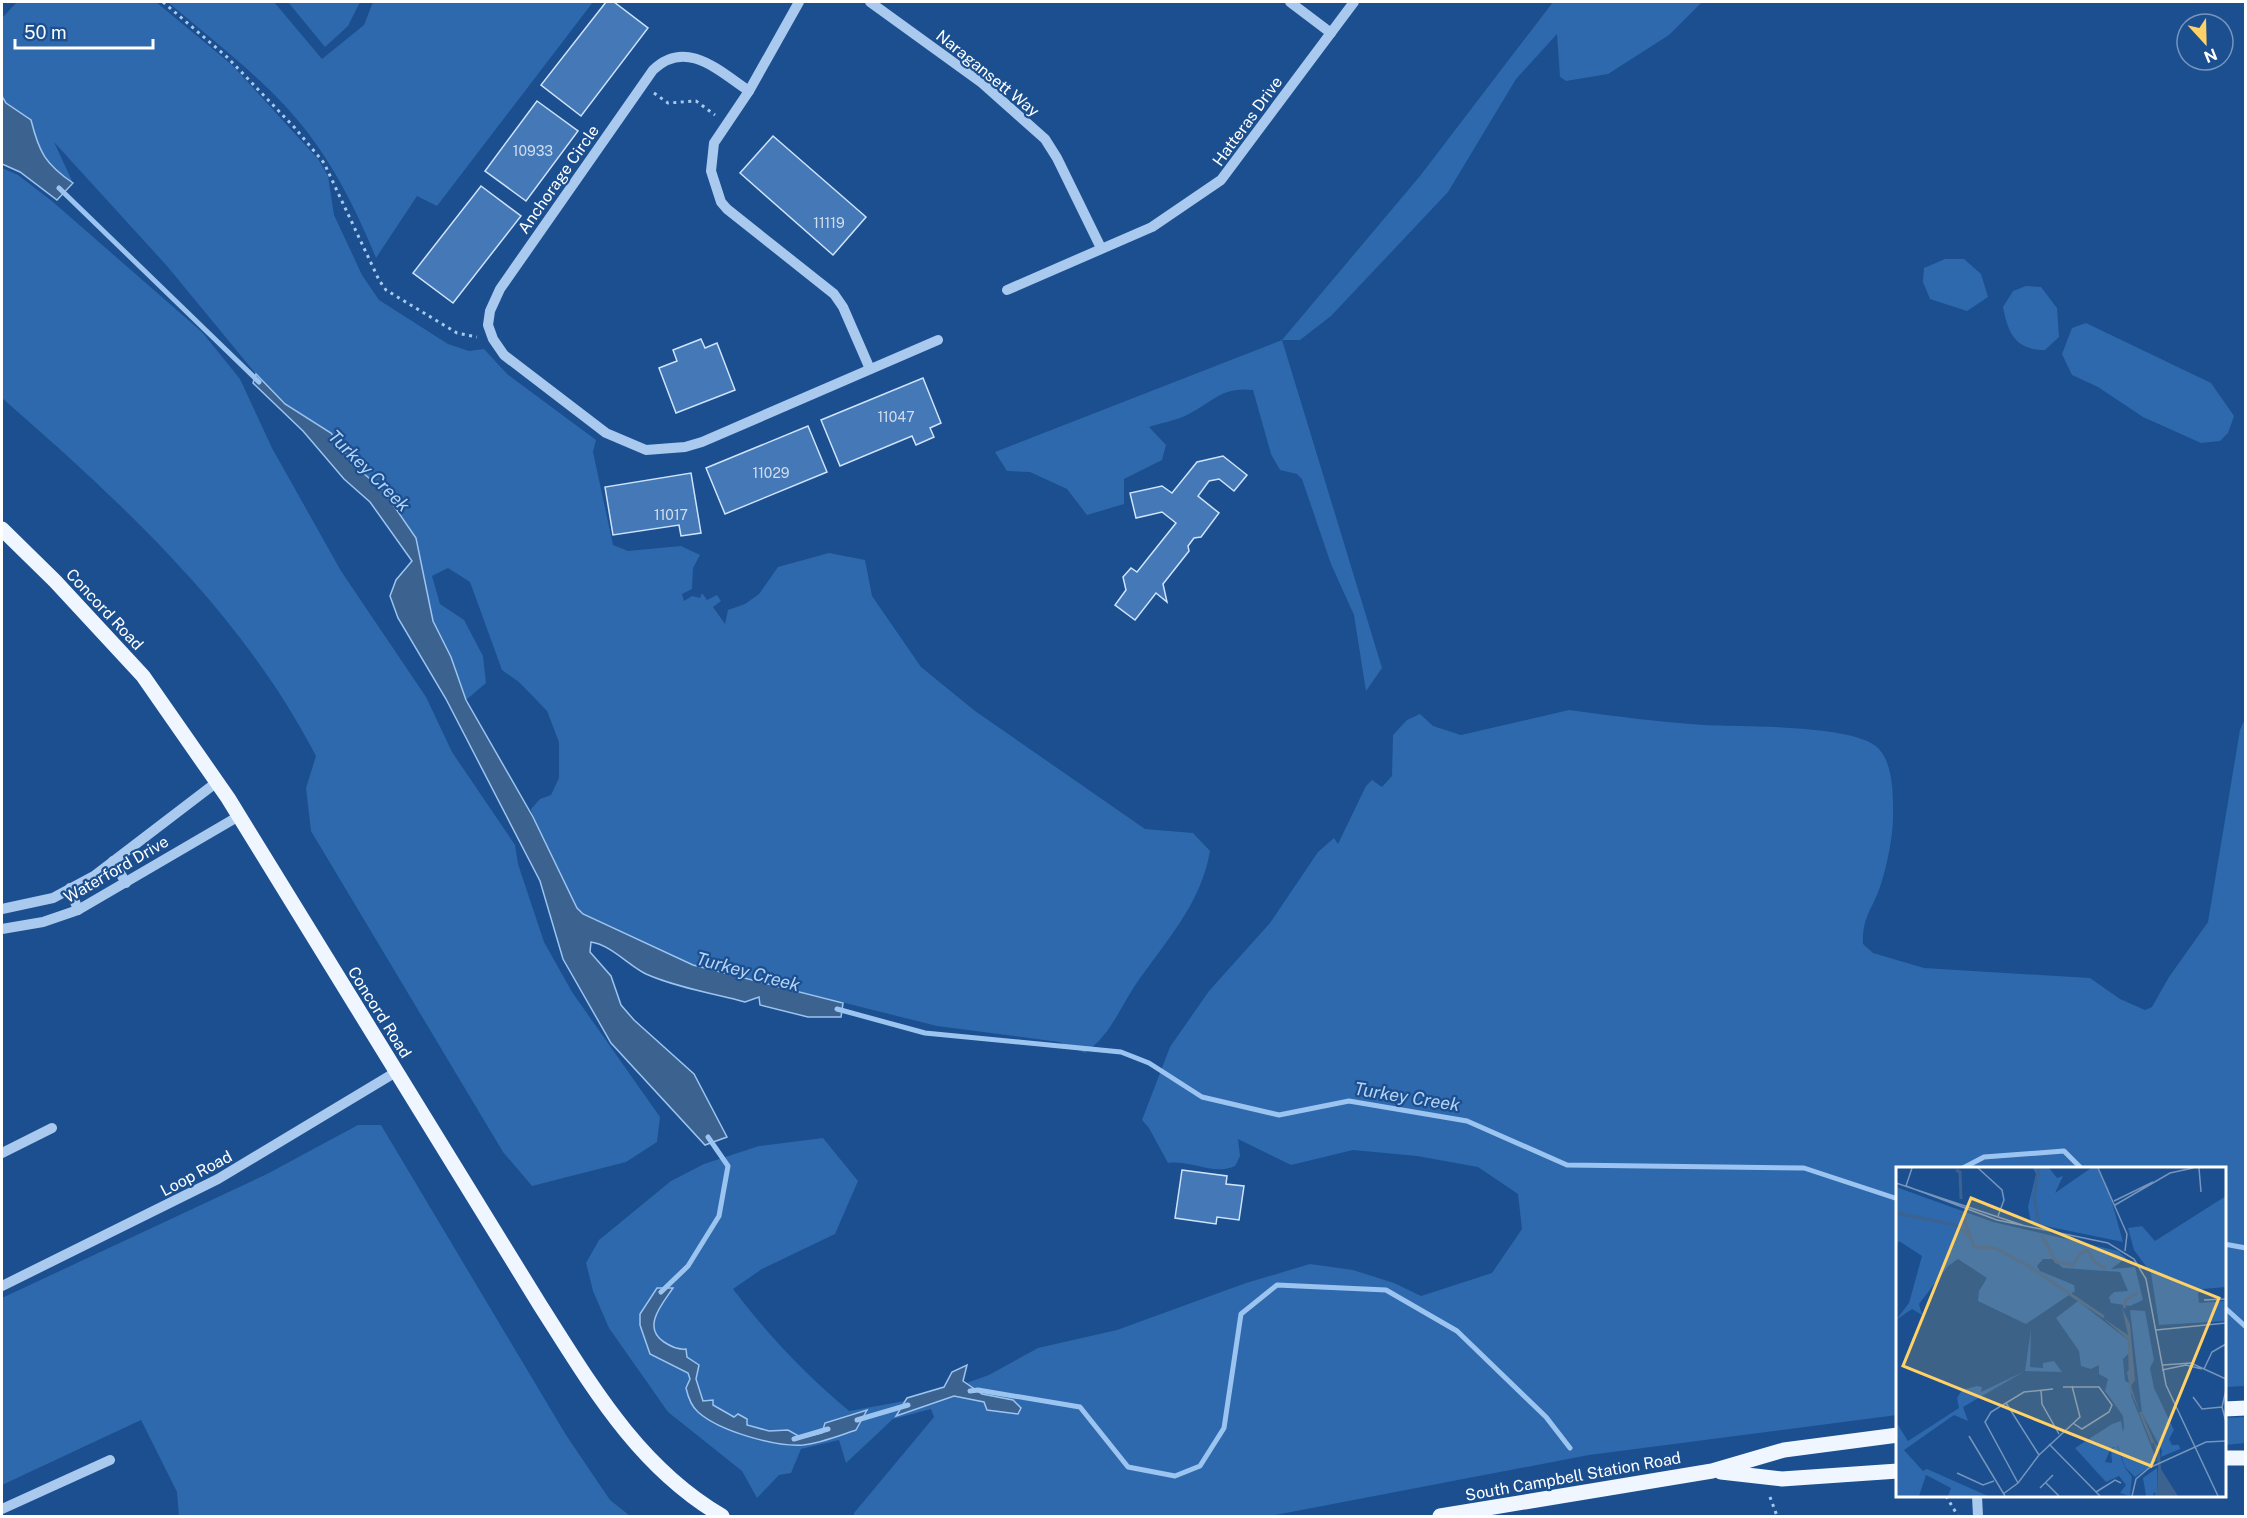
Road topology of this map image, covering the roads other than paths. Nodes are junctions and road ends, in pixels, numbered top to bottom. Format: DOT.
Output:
graph roads {
  1 [pos="798,2"];
  2 [pos="870,2"];
  3 [pos="1290,2"];
  4 [pos="1354,2"];
  5 [pos="1331,33"];
  6 [pos="749,91"];
  7 [pos="1101,248"];
  8 [pos="1007,290"];
  9 [pos="938,340"];
  10 [pos="870,369"];
  11 [pos="2,529"];
  12 [pos="217,782"];
  13 [pos="239,816"];
  14 [pos="113,861"];
  15 [pos="126,883"];
  16 [pos="70,888"];
  17 [pos="2,909"];
  18 [pos="78,910"];
  19 [pos="2,929"];
  20 [pos="396,1072"];
  21 [pos="51,1128"];
  22 [pos="2,1153"];
  23 [pos="2,1286"];
  24 [pos="2246,1408"];
  25 [pos="2226,1409"];
  26 [pos="1896,1435"];
  27 [pos="2226,1458"];
  28 [pos="2246,1458"];
  29 [pos="110,1460"];
  30 [pos="1712,1471"];
  31 [pos="1896,1471"];
  32 [pos="1977,1497"];
  33 [pos="2,1509"];
  34 [pos="722,1516"];
  35 [pos="1440,1516"];
  36 [pos="1978,1516"];
  1 -- 6 [label="street"];
  2 -- 7 [label="street, Naragansett Way"];
  3 -- 5 [label="street"];
  4 -- 5 [label="street, Hatteras Drive"];
  5 -- 7 [label="street, Hatteras Drive"];
  6 -- 10 [label="street"];
  6 -- 10 [label="street, Anchorage Circle"];
  7 -- 8 [label="street, Hatteras Drive"];
  9 -- 10 [label="street"];
  11 -- 12 [label="main road, Concord Road"];
  12 -- 13 [label="main road, Concord Road"];
  12 -- 14 [label="street, Waterford Drive"];
  13 -- 15 [label="street, Waterford Drive"];
  13 -- 20 [label="main road, Concord Road"];
  14 -- 15 [label="street"];
  14 -- 16 [label="street, Waterford Drive"];
  15 -- 18 [label="street, Waterford Drive"];
  16 -- 17 [label="street, Waterford Drive"];
  16 -- 18 [label="street"];
  18 -- 19 [label="street, Waterford Drive"];
  20 -- 23 [label="street, Loop Road"];
  20 -- 34 [label="main road, Concord Road"];
  21 -- 22 [label="street"];
  24 -- 25 [label="main road"];
  26 -- 30 [label="main road, South Campbell Station Road"];
  27 -- 28 [label="main road"];
  29 -- 33 [label="street"];
  30 -- 31 [label="main road, South Campbell Station Road"];
  30 -- 35 [label="main road, South Campbell Station Road"];
  32 -- 36 [label="street"];
}
